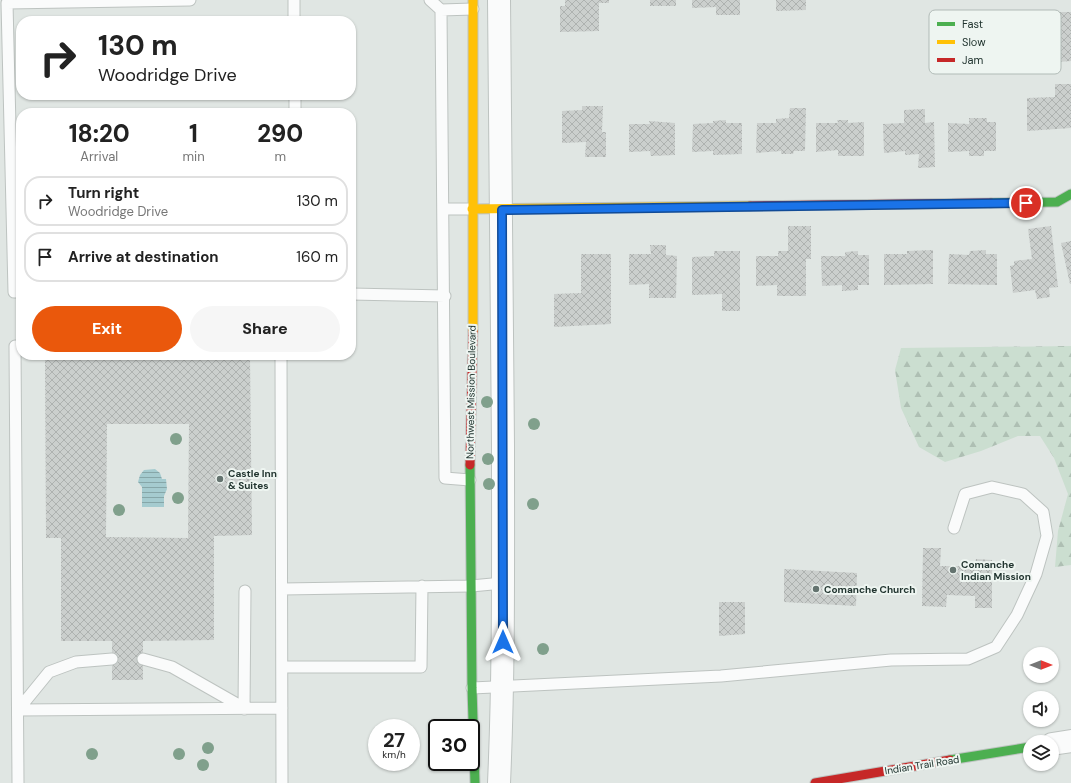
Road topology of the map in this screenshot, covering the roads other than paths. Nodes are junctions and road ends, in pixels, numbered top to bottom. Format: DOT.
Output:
graph roads {
  1 [pos="190,0"];
  2 [pos="294,0"];
  3 [pos="430,0"];
  4 [pos="499,0"];
  5 [pos="473,5"];
  6 [pos="442,10"];
  7 [pos="294,16"];
  8 [pos="1071,194"];
  9 [pos="444,209"];
  10 [pos="472,209"];
  11 [pos="502,210"];
  12 [pos="16,263"];
  13 [pos="356,294"];
  14 [pos="445,296"];
  15 [pos="16,346"];
  16 [pos="281,360"];
  17 [pos="470,480"];
  18 [pos="954,528"];
  19 [pos="503,583"];
  20 [pos="422,586"];
  21 [pos="471,586"];
  22 [pos="283,589"];
  23 [pos="245,591"];
  24 [pos="143,659"];
  25 [pos="112,660"];
  26 [pos="283,667"];
  27 [pos="503,686"];
  28 [pos="472,688"];
  29 [pos="282,708"];
  30 [pos="244,709"];
  31 [pos="18,710"];
  32 [pos="1071,741"];
  33 [pos="1059,743"];
  34 [pos="1023,749"];
  35 [pos="18,783"];
  36 [pos="282,783"];
  37 [pos="475,783"];
  38 [pos="500,783"];
  39 [pos="815,783"];
  1 -- 12 [label="lane"];
  2 -- 7 [label="lane"];
  3 -- 6 [label="lane"];
  4 -- 11 [label="street"];
  5 -- 6 [label="lane"];
  5 -- 10 [label="street, Northwest Mission Boulevard"];
  6 -- 9 [label="lane"];
  8 -- 11 [label="street"];
  9 -- 10 [label="lane"];
  9 -- 14 [label="lane"];
  10 -- 11 [label="street"];
  10 -- 17 [label="street, Northwest Mission Boulevard"];
  11 -- 19 [label="street"];
  13 -- 14 [label="lane"];
  14 -- 17 [label="lane"];
  15 -- 31 [label="lane"];
  16 -- 22 [label="lane"];
  17 -- 21 [label="street, Northwest Mission Boulevard"];
  18 -- 27 [label="lane"];
  19 -- 21 [label="lane"];
  19 -- 27 [label="street"];
  20 -- 21 [label="lane"];
  20 -- 22 [label="lane"];
  20 -- 26 [label="lane"];
  21 -- 28 [label="street, Northwest Mission Boulevard"];
  22 -- 26 [label="lane"];
  23 -- 30 [label="lane"];
  24 -- 30 [label="lane"];
  25 -- 31 [label="lane"];
  26 -- 29 [label="lane"];
  27 -- 28 [label="lane"];
  27 -- 38 [label="street"];
  28 -- 37 [label="street, Northwest Mission Boulevard"];
  29 -- 30 [label="lane"];
  29 -- 36 [label="lane"];
  30 -- 31 [label="lane"];
  31 -- 35 [label="lane"];
  32 -- 33 [label="street"];
  34 -- 39 [label="street, Indian Trail Road"];
}
